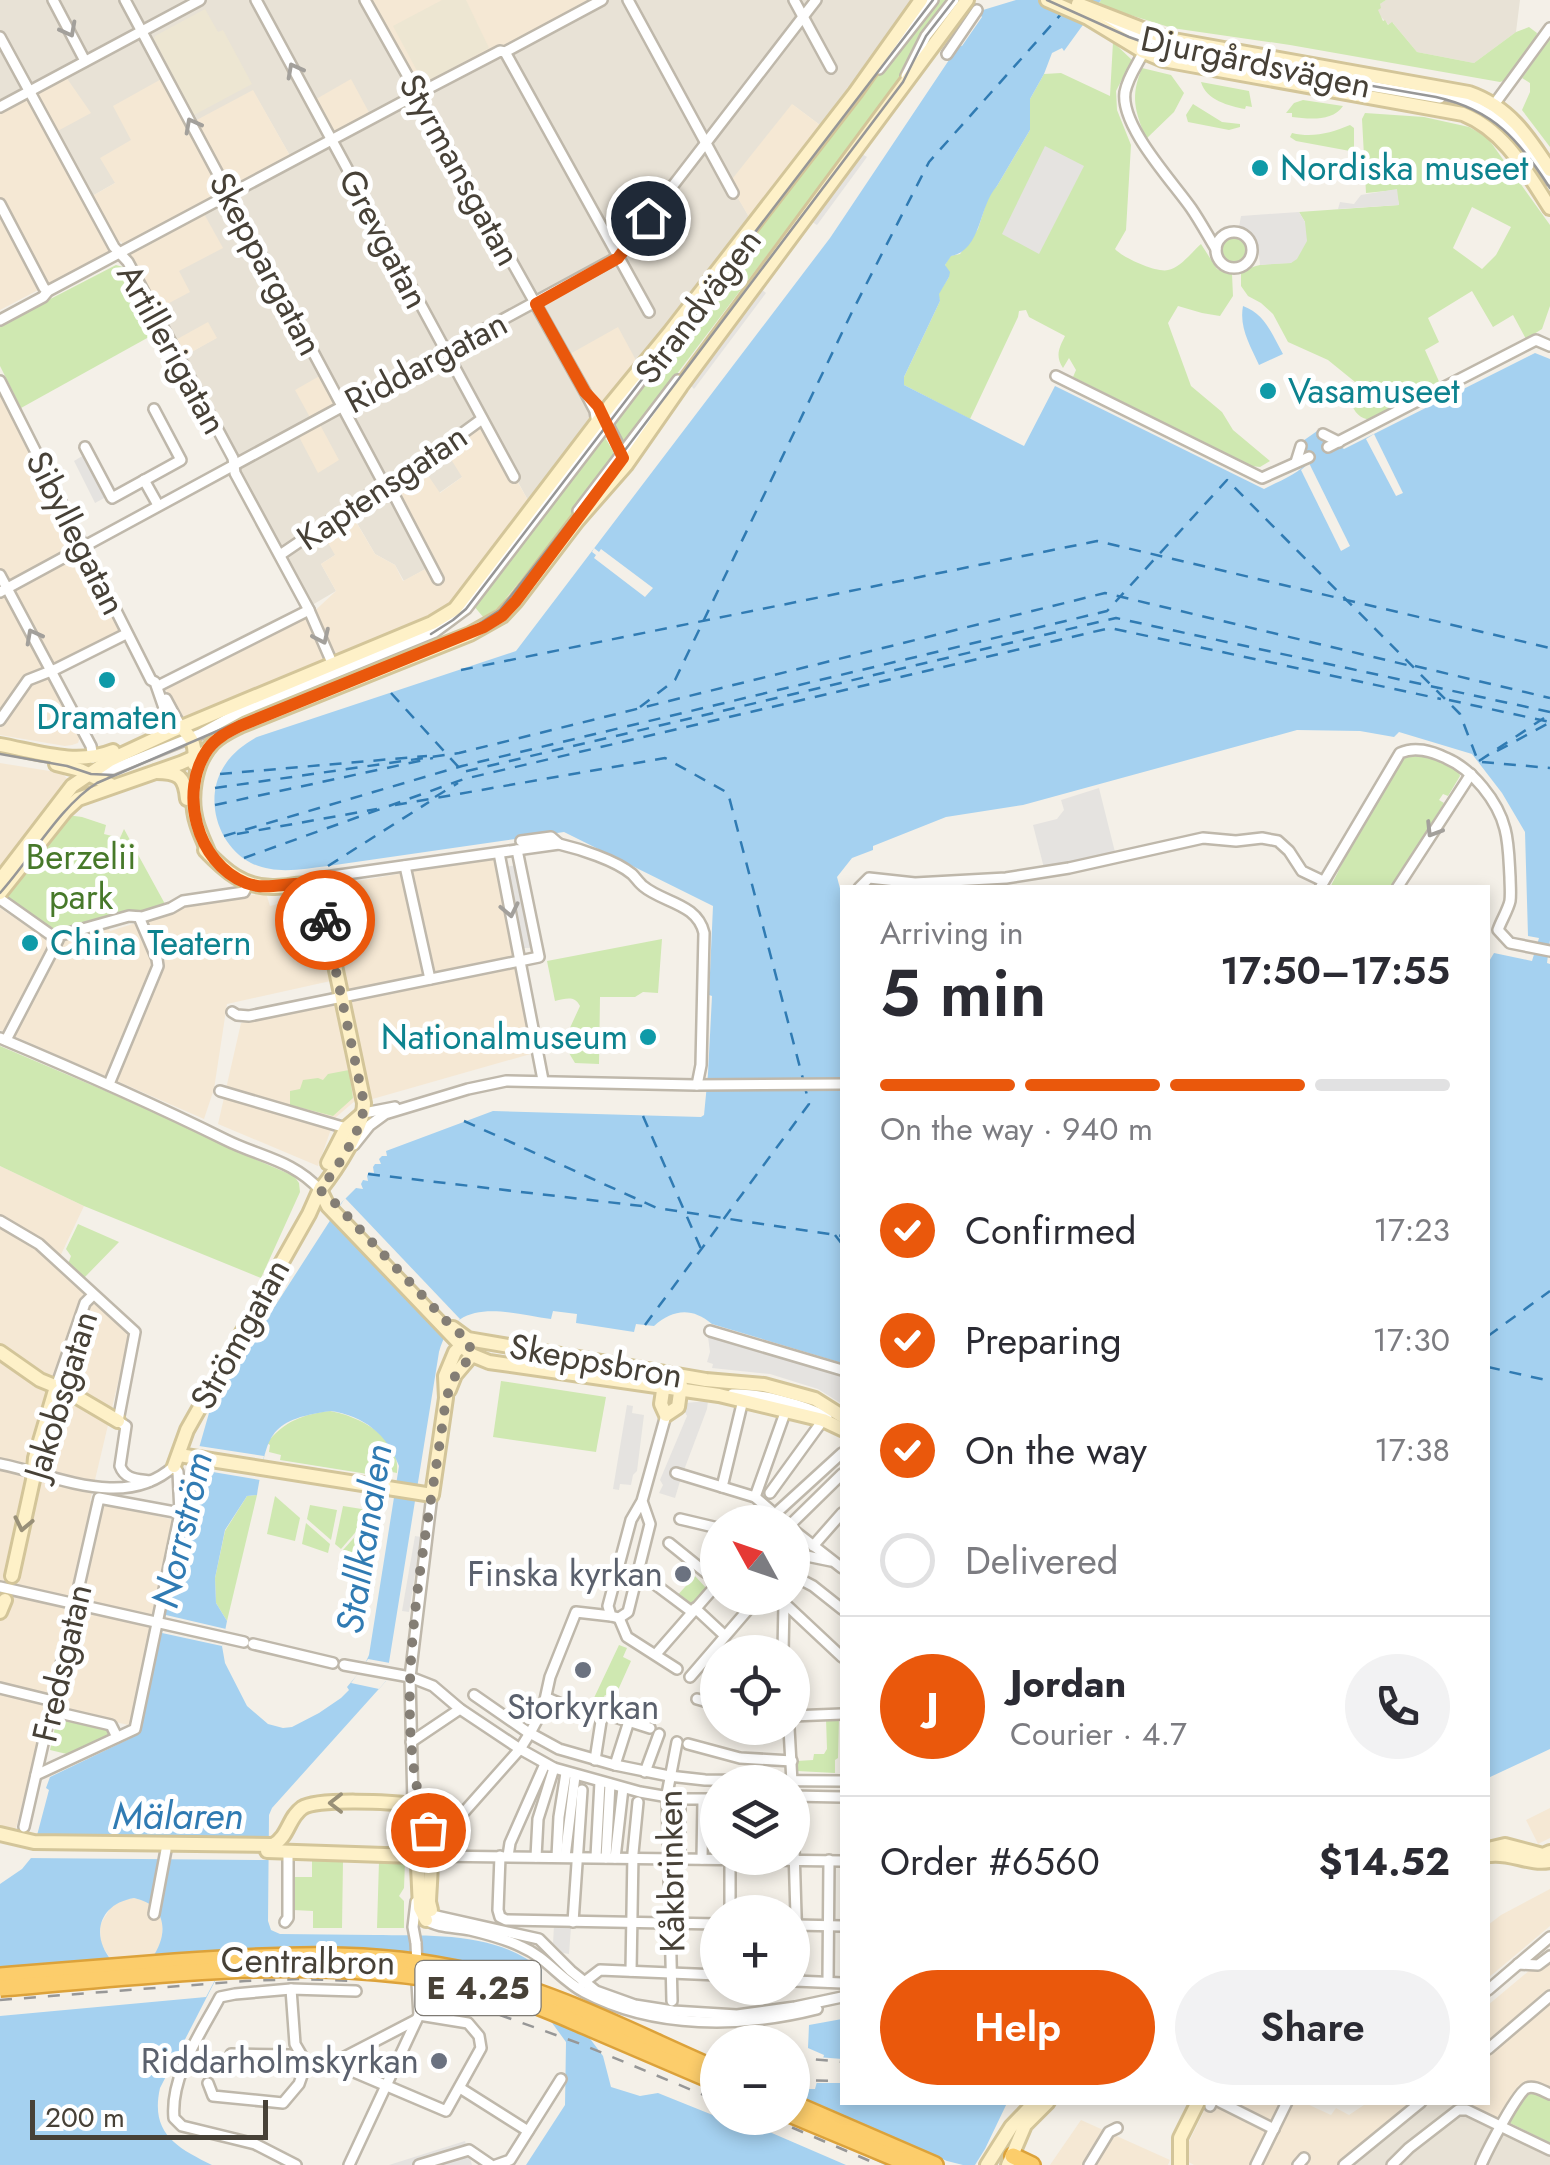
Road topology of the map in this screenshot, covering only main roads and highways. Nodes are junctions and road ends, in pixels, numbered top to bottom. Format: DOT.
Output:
graph roads {
  1 [pos="0,1976"];
  2 [pos="0,1988"];
  3 [pos="700,2062"];
  4 [pos="700,2075"];
  5 [pos="810,2110"];
  6 [pos="810,2124"];
  7 [pos="1006,2158"];
  8 [pos="902,2163"];
  9 [pos="936,2164"];
  10 [pos="1032,2165"];
  1 -- 3 [label="highway, Centralbron / E 4.25, bridge"];
  2 -- 4 [label="highway, Centralbron / E 4.25, bridge"];
  5 -- 9 [label="highway"];
  6 -- 8 [label="highway"];
  7 -- 10 [label="highway"];
}
